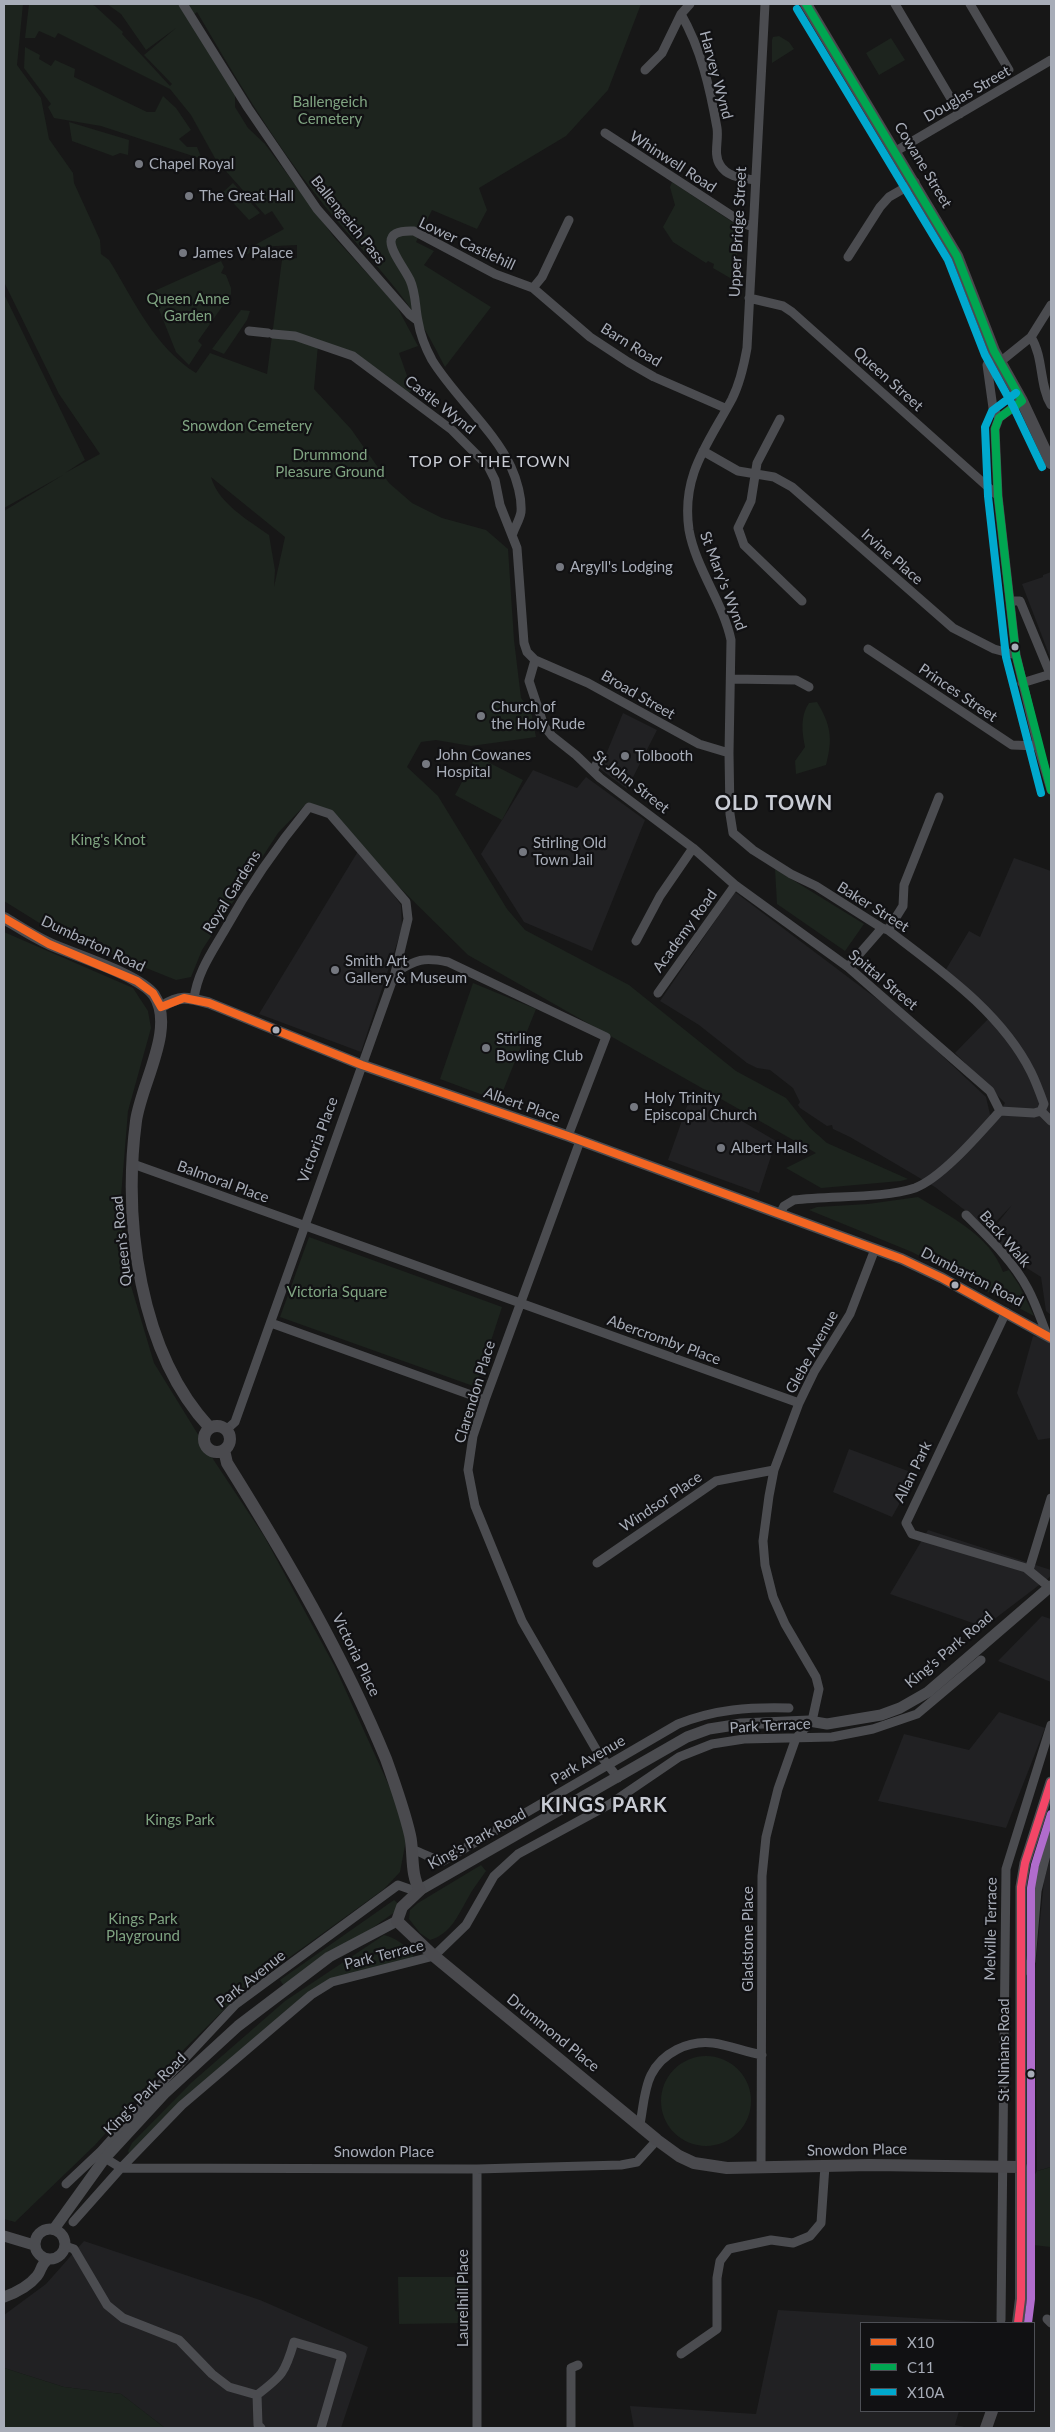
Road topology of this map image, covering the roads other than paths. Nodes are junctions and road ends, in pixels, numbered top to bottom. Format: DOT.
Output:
graph roads {
  1 [pos="183,4"];
  2 [pos="690,4"];
  3 [pos="765,4"];
  4 [pos="806,4"];
  5 [pos="895,4"];
  6 [pos="970,4"];
  7 [pos="681,14"];
  8 [pos="1051,60"];
  9 [pos="646,70"];
  10 [pos="1009,70"];
  11 [pos="960,114"];
  12 [pos="605,133"];
  13 [pos="896,152"];
  14 [pos="754,180"];
  15 [pos="915,182"];
  16 [pos="569,220"];
  17 [pos="753,227"];
  18 [pos="848,257"];
  19 [pos="533,288"];
  20 [pos="749,298"];
  21 [pos="1051,305"];
  22 [pos="418,321"];
  23 [pos="249,331"];
  24 [pos="1031,337"];
  25 [pos="997,356"];
  26 [pos="1022,401"];
  27 [pos="1051,405"];
  28 [pos="725,408"];
  29 [pos="999,418"];
  30 [pos="780,419"];
  31 [pos="703,452"];
  32 [pos="1051,463"];
  33 [pos="755,475"];
  34 [pos="998,496"];
  35 [pos="513,533"];
  36 [pos="1010,600"];
  37 [pos="802,601"];
  38 [pos="868,649"];
  39 [pos="1016,655"];
  40 [pos="535,660"];
  41 [pos="1051,675"];
  42 [pos="731,679"];
  43 [pos="1022,683"];
  44 [pos="809,686"];
  45 [pos="1038,746"];
  46 [pos="728,753"];
  47 [pos="600,757"];
  48 [pos="594,771"];
  49 [pos="1051,790"];
  50 [pos="940,797"];
  51 [pos="309,807"];
  52 [pos="693,848"];
  53 [pos="735,885"];
  54 [pos="4,918"];
  55 [pos="885,929"];
  56 [pos="636,941"];
  57 [pos="848,967"];
  58 [pos="395,973"];
  59 [pos="658,993"];
  60 [pos="194,999"];
  61 [pos="161,1007"];
  62 [pos="362,1065"];
  63 [pos="1000,1111"];
  64 [pos="1041,1111"];
  65 [pos="1051,1121"];
  66 [pos="568,1136"];
  67 [pos="580,1141"];
  68 [pos="133,1164"];
  69 [pos="780,1214"];
  70 [pos="966,1215"];
  71 [pos="304,1226"];
  72 [pos="876,1249"];
  73 [pos="520,1302"];
  74 [pos="1006,1312"];
  75 [pos="271,1323"];
  76 [pos="1049,1337"];
  77 [pos="485,1400"];
  78 [pos="799,1403"];
  79 [pos="210,1428"];
  80 [pos="226,1430"];
  81 [pos="224,1450"];
  82 [pos="774,1470"];
  83 [pos="1051,1498"];
  84 [pos="597,1563"];
  85 [pos="1029,1570"];
  86 [pos="1050,1586"];
  87 [pos="981,1660"];
  88 [pos="789,1708"];
  89 [pos="812,1721"];
  90 [pos="1051,1725"];
  91 [pos="796,1738"];
  92 [pos="609,1763"];
  93 [pos="618,1778"];
  94 [pos="1051,1782"];
  95 [pos="1051,1835"];
  96 [pos="413,1850"];
  97 [pos="419,1891"];
  98 [pos="397,1921"];
  99 [pos="434,1956"];
  100 [pos="1021,1975"];
  101 [pos="762,2055"];
  102 [pos="165,2086"];
  103 [pos="640,2124"];
  104 [pos="657,2140"];
  105 [pos="105,2158"];
  106 [pos="694,2163"];
  107 [pos="825,2166"];
  108 [pos="1002,2167"];
  109 [pos="1021,2167"];
  110 [pos="121,2168"];
  111 [pos="761,2168"];
  112 [pos="477,2169"];
  113 [pos="66,2184"];
  114 [pos="73,2222"];
  115 [pos="54,2229"];
  116 [pos="4,2236"];
  117 [pos="34,2245"];
  118 [pos="65,2246"];
  119 [pos="47,2260"];
  120 [pos="4,2298"];
  121 [pos="1001,2320"];
  122 [pos="1018,2322"];
  123 [pos="681,2354"];
  124 [pos="578,2365"];
  125 [pos="257,2395"];
  126 [pos="992,2412"];
  127 [pos="261,2428"];
  128 [pos="321,2428"];
  129 [pos="477,2428"];
  130 [pos="571,2428"];
  131 [pos="986,2428"];
  1 -- 22 [label="street, Ballengeich Pass"];
  2 -- 7 [label="street"];
  3 -- 14 [label="street, Upper Bridge Street"];
  4 -- 13 [label="main road, Cowane Street"];
  5 -- 11 [label="street"];
  6 -- 10 [label="street"];
  7 -- 9 [label="street"];
  7 -- 14 [label="street, Harvey Wynd"];
  8 -- 11 [label="street, Douglas Street"];
  11 -- 13 [label="street, Douglas Street"];
  12 -- 17 [label="street, Whinwell Road"];
  13 -- 15 [label="main road, Cowane Street"];
  14 -- 17 [label="street, Upper Bridge Street"];
  15 -- 18 [label="street"];
  15 -- 25 [label="main road, Cowane Street"];
  16 -- 19 [label="street"];
  17 -- 20 [label="street, Upper Bridge Street"];
  19 -- 22 [label="street, Lower Castlehill"];
  19 -- 28 [label="street, Barn Road"];
  20 -- 28 [label="street, Upper Bridge Street"];
  20 -- 34 [label="street, Queen Street"];
  21 -- 24 [label="street"];
  22 -- 35 [label="street"];
  23 -- 35 [label="street, Castle Wynd"];
  24 -- 25 [label="street"];
  24 -- 27 [label="street"];
  25 -- 26 [label="main road, Cowane Street"];
  25 -- 29 [label="street"];
  26 -- 29 [label="street"];
  26 -- 32 [label="main road, Cowane Street"];
  28 -- 31 [label="street, Upper Bridge Street"];
  29 -- 34 [label="street"];
  30 -- 33 [label="street"];
  31 -- 33 [label="street, Irvine Place"];
  31 -- 42 [label="street, St Mary's Wynd"];
  33 -- 37 [label="street"];
  33 -- 39 [label="street, Irvine Place"];
  34 -- 36 [label="street"];
  35 -- 40 [label="street, Castle Wynd"];
  36 -- 39 [label="street"];
  36 -- 41 [label="street"];
  38 -- 45 [label="street, Princes Street"];
  39 -- 43 [label="street"];
  40 -- 46 [label="street, Broad Street"];
  40 -- 48 [label="street, St John Street"];
  41 -- 43 [label="street"];
  42 -- 44 [label="street"];
  42 -- 46 [label="street, St Mary's Wynd"];
  43 -- 45 [label="street"];
  45 -- 49 [label="street"];
  46 -- 55 [label="street, Baker Street"];
  47 -- 48 [label="street"];
  48 -- 52 [label="street, St John Street"];
  50 -- 55 [label="street"];
  51 -- 58 [label="street, Victoria Place"];
  51 -- 60 [label="street, Royal Gardens"];
  52 -- 53 [label="street, St John Street"];
  52 -- 56 [label="street"];
  53 -- 57 [label="street, Spittal Street"];
  53 -- 59 [label="street, Academy Road"];
  54 -- 61 [label="main road, Dumbarton Road"];
  55 -- 57 [label="street"];
  55 -- 64 [label="street, Baker Street"];
  57 -- 63 [label="street, Spittal Street"];
  58 -- 62 [label="street, Victoria Place"];
  58 -- 66 [label="street"];
  60 -- 61 [label="street, Albert Place"];
  60 -- 62 [label="street, Albert Place"];
  61 -- 68 [label="main road, Queen's Road"];
  62 -- 66 [label="street, Albert Place"];
  62 -- 71 [label="street, Victoria Place"];
  63 -- 64 [label="street"];
  63 -- 69 [label="street"];
  64 -- 65 [label="street"];
  66 -- 67 [label="street, Albert Place"];
  67 -- 69 [label="street, Albert Place"];
  67 -- 73 [label="street, Clarendon Place"];
  68 -- 71 [label="street, Balmoral Place"];
  68 -- 79 [label="main road, Queen's Road"];
  69 -- 72 [label="street, Albert Place"];
  70 -- 76 [label="street, Back Walk"];
  71 -- 73 [label="street"];
  71 -- 75 [label="street"];
  72 -- 74 [label="street, Dumbarton Road"];
  72 -- 78 [label="street, Glebe Avenue"];
  73 -- 77 [label="street, Clarendon Place"];
  73 -- 78 [label="street, Abercromby Place"];
  74 -- 76 [label="street, Dumbarton Road"];
  74 -- 85 [label="street, Allan Park"];
  75 -- 77 [label="street"];
  75 -- 80 [label="street"];
  77 -- 92 [label="street, Clarendon Place"];
  78 -- 82 [label="street, Glebe Avenue"];
  79 -- 80 [label="main road"];
  79 -- 81 [label="main road"];
  80 -- 81 [label="main road"];
  81 -- 96 [label="main road, Victoria Place"];
  82 -- 84 [label="street, Windsor Place"];
  82 -- 89 [label="street, Glebe Avenue"];
  83 -- 85 [label="street"];
  85 -- 86 [label="street, Allan Park"];
  86 -- 89 [label="street, King's Park Road"];
  87 -- 91 [label="street, Park Terrace"];
  88 -- 92 [label="street, Park Avenue"];
  89 -- 91 [label="street, Gladstone Place"];
  89 -- 93 [label="street, King's Park Road"];
  90 -- 108 [label="street, Melville Terrace"];
  91 -- 99 [label="street, Park Terrace"];
  91 -- 101 [label="street, Gladstone Place"];
  92 -- 93 [label="street, Clarendon Place"];
  92 -- 96 [label="street, Park Avenue"];
  93 -- 97 [label="street, King's Park Road"];
  94 -- 100 [label="street, St Ninians Road"];
  95 -- 100 [label="street"];
  96 -- 97 [label="main road, Victoria Place"];
  97 -- 98 [label="main road, King's Park Road"];
  97 -- 102 [label="street, Park Avenue"];
  98 -- 99 [label="main road, Drummond Place"];
  98 -- 102 [label="street, King's Park Road"];
  99 -- 103 [label="main road, Drummond Place"];
  99 -- 110 [label="street, Park Terrace"];
  100 -- 109 [label="street, St Ninians Road"];
  101 -- 103 [label="street"];
  101 -- 111 [label="street, Gladstone Place"];
  102 -- 105 [label="street, King's Park Road"];
  102 -- 113 [label="street, Park Avenue"];
  103 -- 104 [label="main road, Drummond Place"];
  104 -- 106 [label="main road, Drummond Place"];
  104 -- 112 [label="street, Snowdon Place"];
  105 -- 110 [label="street"];
  105 -- 115 [label="street, King's Park Road"];
  106 -- 111 [label="main road, Snowdon Place"];
  107 -- 108 [label="main road, Snowdon Place"];
  107 -- 111 [label="main road, Snowdon Place"];
  107 -- 123 [label="street"];
  108 -- 109 [label="main road, Snowdon Place"];
  108 -- 121 [label="street, Melville Terrace"];
  109 -- 122 [label="main road, St Ninians Road"];
  110 -- 112 [label="street, Snowdon Place"];
  110 -- 114 [label="street, Park Terrace"];
  112 -- 129 [label="street, Laurelhill Place"];
  115 -- 117 [label="street"];
  115 -- 118 [label="street"];
  116 -- 117 [label="street"];
  117 -- 119 [label="street"];
  118 -- 119 [label="street"];
  118 -- 125 [label="street"];
  119 -- 120 [label="street"];
  124 -- 130 [label="street"];
  125 -- 127 [label="street"];
  125 -- 128 [label="street"];
  126 -- 131 [label="main road"];
}
